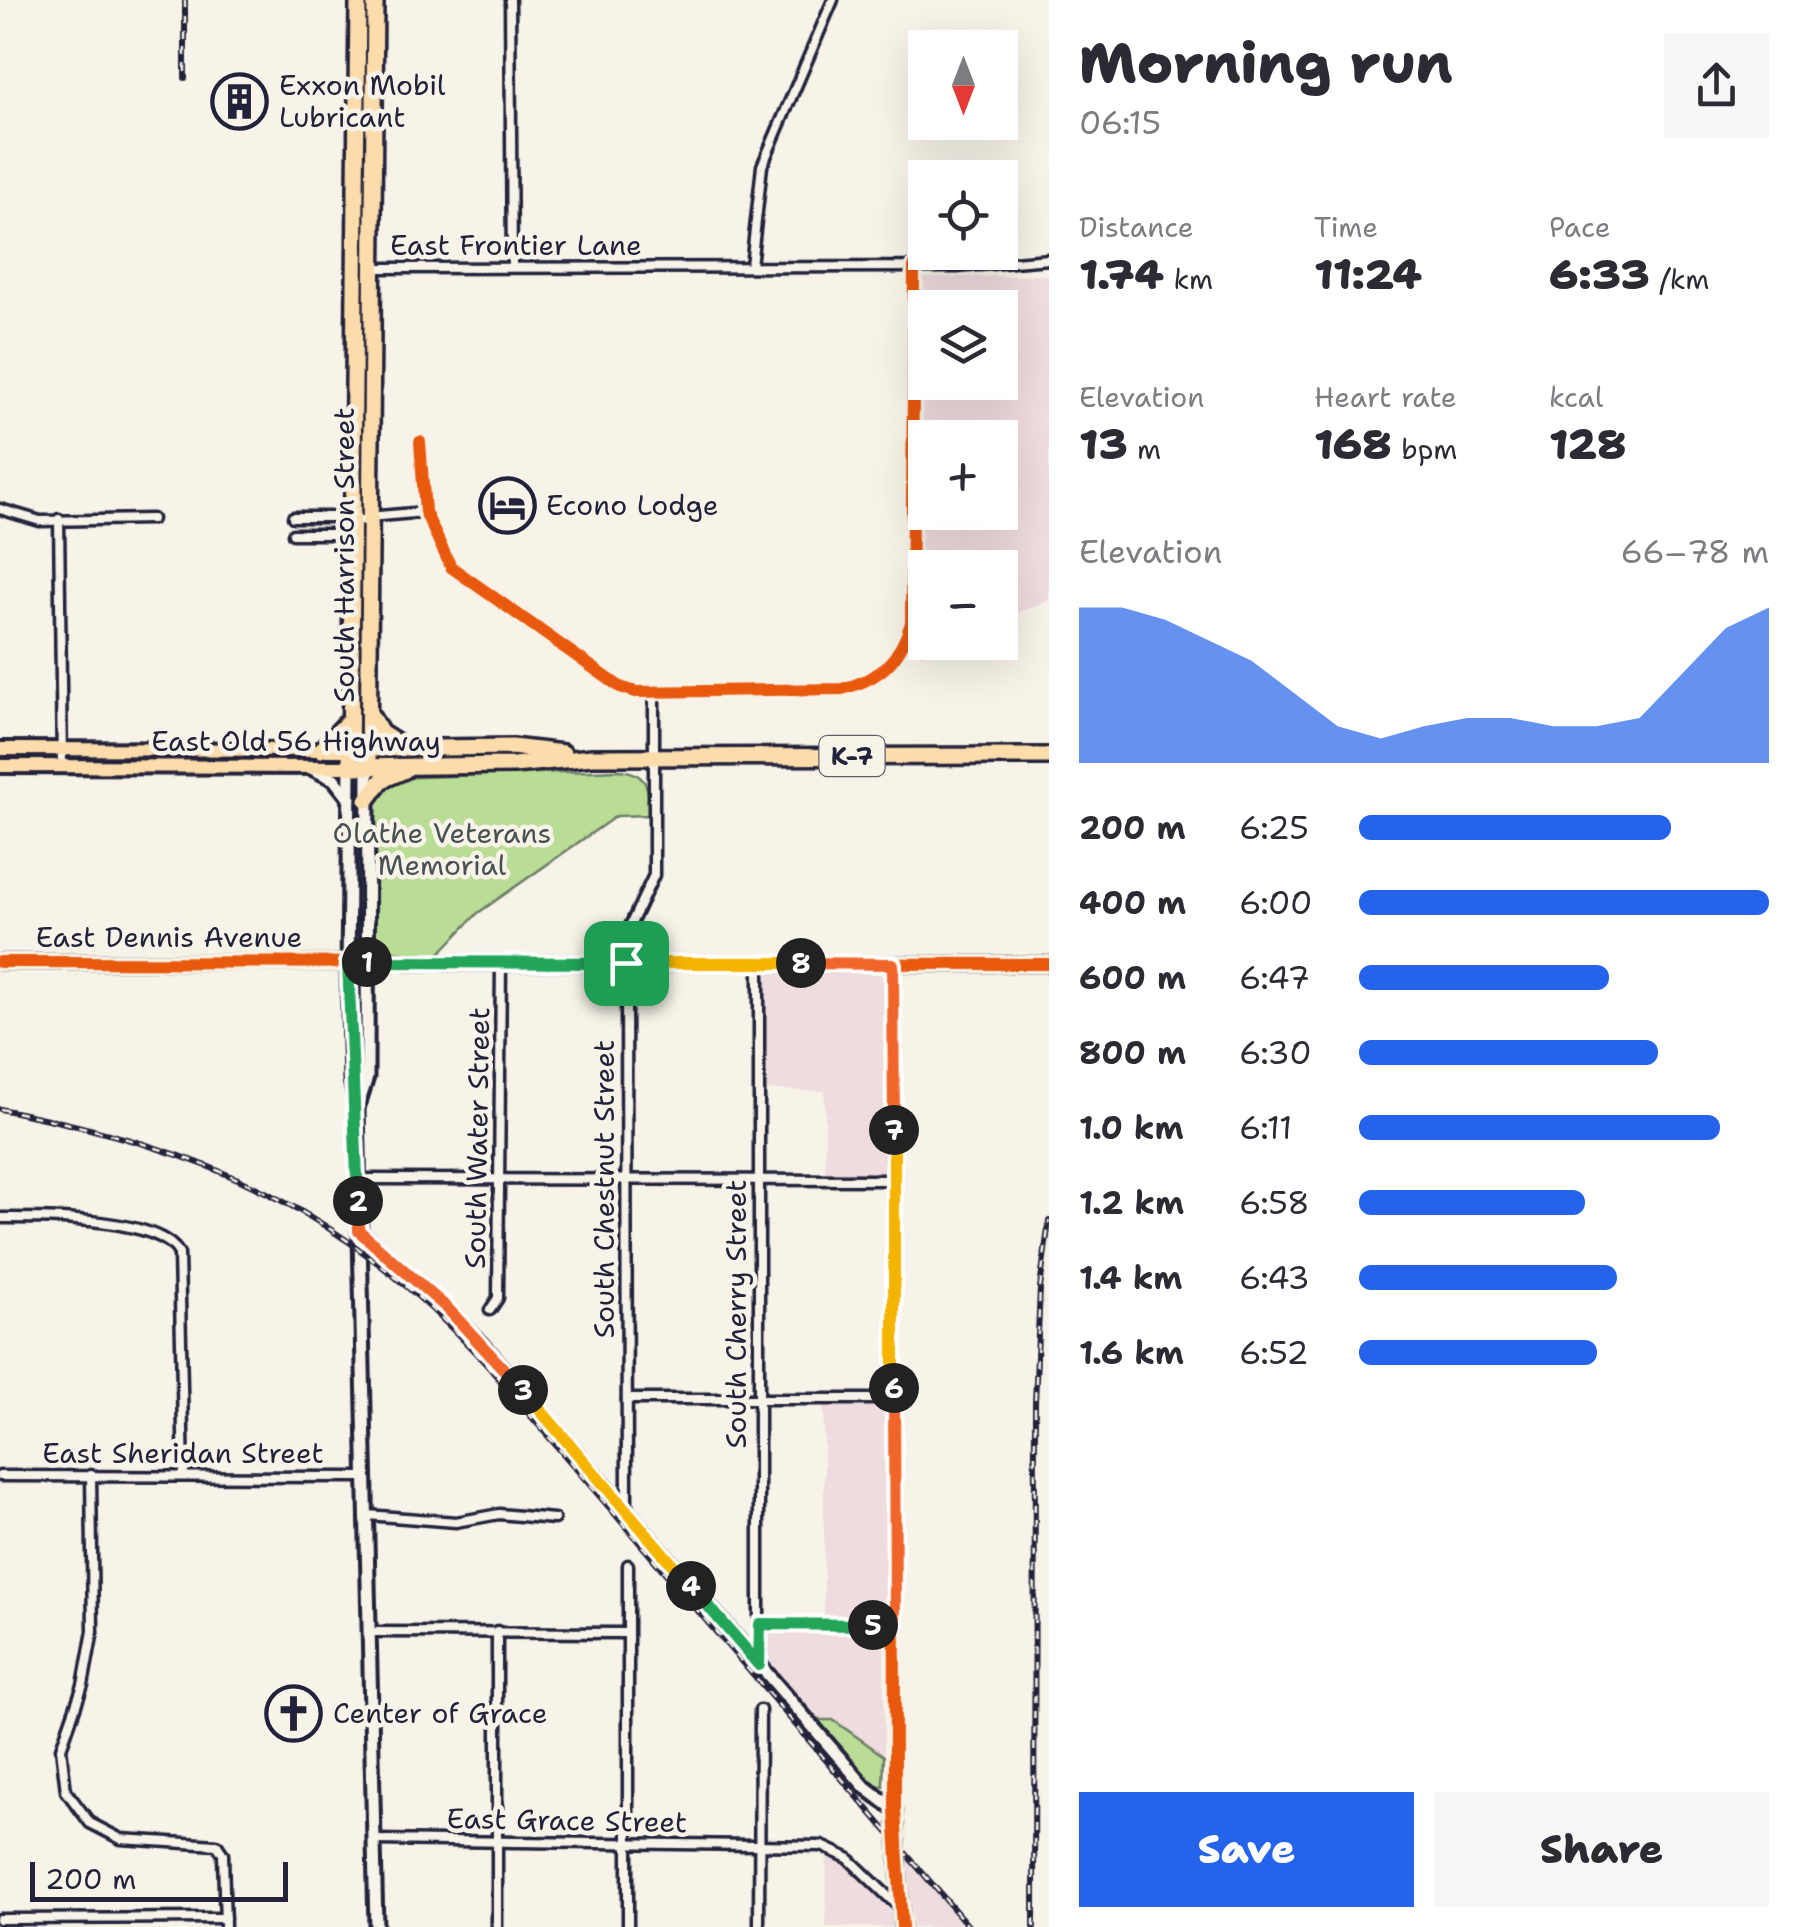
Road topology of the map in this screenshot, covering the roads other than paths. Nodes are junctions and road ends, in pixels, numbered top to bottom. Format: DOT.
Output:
graph roads {
  1 [pos="358,0"];
  2 [pos="375,0"];
  3 [pos="510,0"];
  4 [pos="833,0"];
  5 [pos="1049,260"];
  6 [pos="1018,262"];
  7 [pos="512,266"];
  8 [pos="751,266"];
  9 [pos="374,268"];
  10 [pos="908,268"];
  11 [pos="914,270"];
  12 [pos="420,442"];
  13 [pos="0,508"];
  14 [pos="425,512"];
  15 [pos="293,517"];
  16 [pos="368,517"];
  17 [pos="58,519"];
  18 [pos="152,520"];
  19 [pos="350,525"];
  20 [pos="293,534"];
  21 [pos="654,692"];
  22 [pos="368,711"];
  23 [pos="350,719"];
  24 [pos="407,748"];
  25 [pos="0,749"];
  26 [pos="61,749"];
  27 [pos="368,749"];
  28 [pos="321,750"];
  29 [pos="350,750"];
  30 [pos="592,756"];
  31 [pos="1049,756"];
  32 [pos="655,757"];
  33 [pos="0,766"];
  34 [pos="62,766"];
  35 [pos="307,766"];
  36 [pos="414,766"];
  37 [pos="350,767"];
  38 [pos="368,767"];
  39 [pos="350,800"];
  40 [pos="367,800"];
  41 [pos="0,962"];
  42 [pos="348,962"];
  43 [pos="366,962"];
  44 [pos="501,963"];
  45 [pos="626,963"];
  46 [pos="759,964"];
  47 [pos="893,964"];
  48 [pos="1049,964"];
  49 [pos="357,1108"];
  50 [pos="358,1179"];
  51 [pos="500,1180"];
  52 [pos="626,1180"];
  53 [pos="758,1180"];
  54 [pos="894,1180"];
  55 [pos="0,1218"];
  56 [pos="359,1231"];
  57 [pos="490,1310"];
  58 [pos="627,1398"];
  59 [pos="758,1400"];
  60 [pos="894,1400"];
  61 [pos="91,1475"];
  62 [pos="184,1475"];
  63 [pos="0,1476"];
  64 [pos="366,1476"];
  65 [pos="627,1510"];
  66 [pos="367,1515"];
  67 [pos="554,1519"];
  68 [pos="628,1565"];
  69 [pos="760,1624"];
  70 [pos="895,1625"];
  71 [pos="497,1631"];
  72 [pos="370,1632"];
  73 [pos="627,1633"];
  74 [pos="759,1665"];
  75 [pos="760,1710"];
  76 [pos="896,1810"];
  77 [pos="374,1840"];
  78 [pos="497,1842"];
  79 [pos="628,1844"];
  80 [pos="760,1845"];
  81 [pos="901,1909"];
  82 [pos="0,1919"];
  83 [pos="225,1922"];
  84 [pos="376,1927"];
  85 [pos="497,1927"];
  86 [pos="628,1927"];
  87 [pos="760,1927"];
  88 [pos="902,1927"];
  1 -- 19 [label="highway, South Harrison Street"];
  2 -- 9 [label="highway, South Harrison Street"];
  3 -- 7 [label="street"];
  4 -- 8 [label="street"];
  5 -- 6 [label="street, East Frontier Lane"];
  7 -- 8 [label="street, East Frontier Lane"];
  7 -- 9 [label="street, East Frontier Lane"];
  8 -- 10 [label="street, East Frontier Lane"];
  9 -- 16 [label="highway, South Harrison Street"];
  11 -- 21 [label="street"];
  12 -- 14 [label="street"];
  13 -- 17 [label="street"];
  14 -- 16 [label="street"];
  14 -- 21 [label="street"];
  15 -- 19 [label="street"];
  16 -- 19 [label="street"];
  16 -- 22 [label="highway, South Harrison Street"];
  17 -- 18 [label="street"];
  17 -- 26 [label="street"];
  19 -- 20 [label="street"];
  19 -- 23 [label="highway, South Harrison Street"];
  21 -- 32 [label="street, South Chestnut Street"];
  22 -- 24 [label="highway"];
  22 -- 27 [label="highway, South Harrison Street"];
  23 -- 28 [label="highway"];
  23 -- 29 [label="highway, South Harrison Street"];
  24 -- 27 [label="highway, East Old 56 Highway"];
  24 -- 30 [label="highway, East Old 56 Highway / K-7"];
  25 -- 26 [label="main road, East Old 56 Highway"];
  26 -- 28 [label="main road, East Old 56 Highway"];
  26 -- 34 [label="street"];
  27 -- 29 [label="highway, East Old 56 Highway"];
  27 -- 38 [label="highway, South Harrison Street"];
  28 -- 29 [label="main road, East Old 56 Highway"];
  29 -- 37 [label="highway, South Harrison Street"];
  30 -- 32 [label="highway, East Old 56 Highway / K-7"];
  30 -- 36 [label="highway, East Old 56 Highway / K-7"];
  31 -- 32 [label="highway, K-7"];
  32 -- 45 [label="street, South Chestnut Street"];
  33 -- 34 [label="main road, East Old 56 Highway"];
  34 -- 35 [label="main road, East Old 56 Highway"];
  35 -- 37 [label="main road, East Old 56 Highway"];
  35 -- 39 [label="main road"];
  36 -- 38 [label="highway, East Old 56 Highway / K-7"];
  36 -- 40 [label="highway"];
  37 -- 38 [label="highway, East Old 56 Highway / K-7"];
  37 -- 39 [label="main road, South Harrison Street"];
  38 -- 40 [label="main road, South Harrison Street"];
  39 -- 42 [label="main road, South Harrison Street"];
  40 -- 43 [label="main road, South Harrison Street"];
  41 -- 42 [label="main road, East Dennis Avenue"];
  42 -- 43 [label="main road, East Dennis Avenue"];
  42 -- 49 [label="main road, South Harrison Street"];
  43 -- 44 [label="main road, East Dennis Avenue"];
  43 -- 49 [label="main road, South Harrison Street"];
  44 -- 45 [label="main road, East Dennis Avenue"];
  44 -- 51 [label="street, South Water Street"];
  45 -- 46 [label="main road, East Dennis Avenue"];
  45 -- 52 [label="street, South Chestnut Street"];
  46 -- 47 [label="main road, East Dennis Avenue"];
  46 -- 53 [label="street, South Cherry Street"];
  47 -- 48 [label="main road, East Dennis Avenue"];
  47 -- 54 [label="street"];
  49 -- 50 [label="main road, South Harrison Street"];
  50 -- 51 [label="street"];
  50 -- 56 [label="main road, South Harrison Street"];
  51 -- 52 [label="street"];
  51 -- 57 [label="street, South Water Street"];
  52 -- 53 [label="street"];
  52 -- 58 [label="street, South Chestnut Street"];
  53 -- 54 [label="street"];
  53 -- 59 [label="street, South Cherry Street"];
  54 -- 60 [label="street"];
  55 -- 62 [label="street"];
  56 -- 64 [label="main road, South Harrison Street"];
  56 -- 65 [label="main road"];
  58 -- 59 [label="street"];
  58 -- 65 [label="street, South Chestnut Street"];
  59 -- 60 [label="street"];
  59 -- 69 [label="street, South Cherry Street"];
  60 -- 70 [label="street"];
  61 -- 62 [label="street, East Sheridan Street"];
  61 -- 63 [label="street, East Sheridan Street"];
  61 -- 83 [label="street"];
  62 -- 64 [label="street, East Sheridan Street"];
  64 -- 66 [label="main road, South Harrison Street"];
  65 -- 74 [label="main road"];
  66 -- 67 [label="street"];
  66 -- 72 [label="main road, South Harrison Street"];
  68 -- 73 [label="street"];
  69 -- 70 [label="street"];
  69 -- 74 [label="street, South Cherry Street"];
  70 -- 76 [label="street"];
  71 -- 72 [label="street"];
  71 -- 73 [label="street"];
  71 -- 78 [label="street"];
  72 -- 77 [label="main road, South Harrison Street"];
  73 -- 79 [label="street"];
  74 -- 76 [label="main road"];
  75 -- 80 [label="street"];
  76 -- 81 [label="main road"];
  77 -- 78 [label="street, East Grace Street"];
  77 -- 84 [label="main road, South Harrison Street"];
  78 -- 79 [label="street, East Grace Street"];
  78 -- 85 [label="street"];
  79 -- 80 [label="street, East Grace Street"];
  79 -- 86 [label="street"];
  80 -- 81 [label="street, East Grace Street"];
  80 -- 87 [label="street"];
  81 -- 88 [label="main road"];
  82 -- 83 [label="street"];
}
